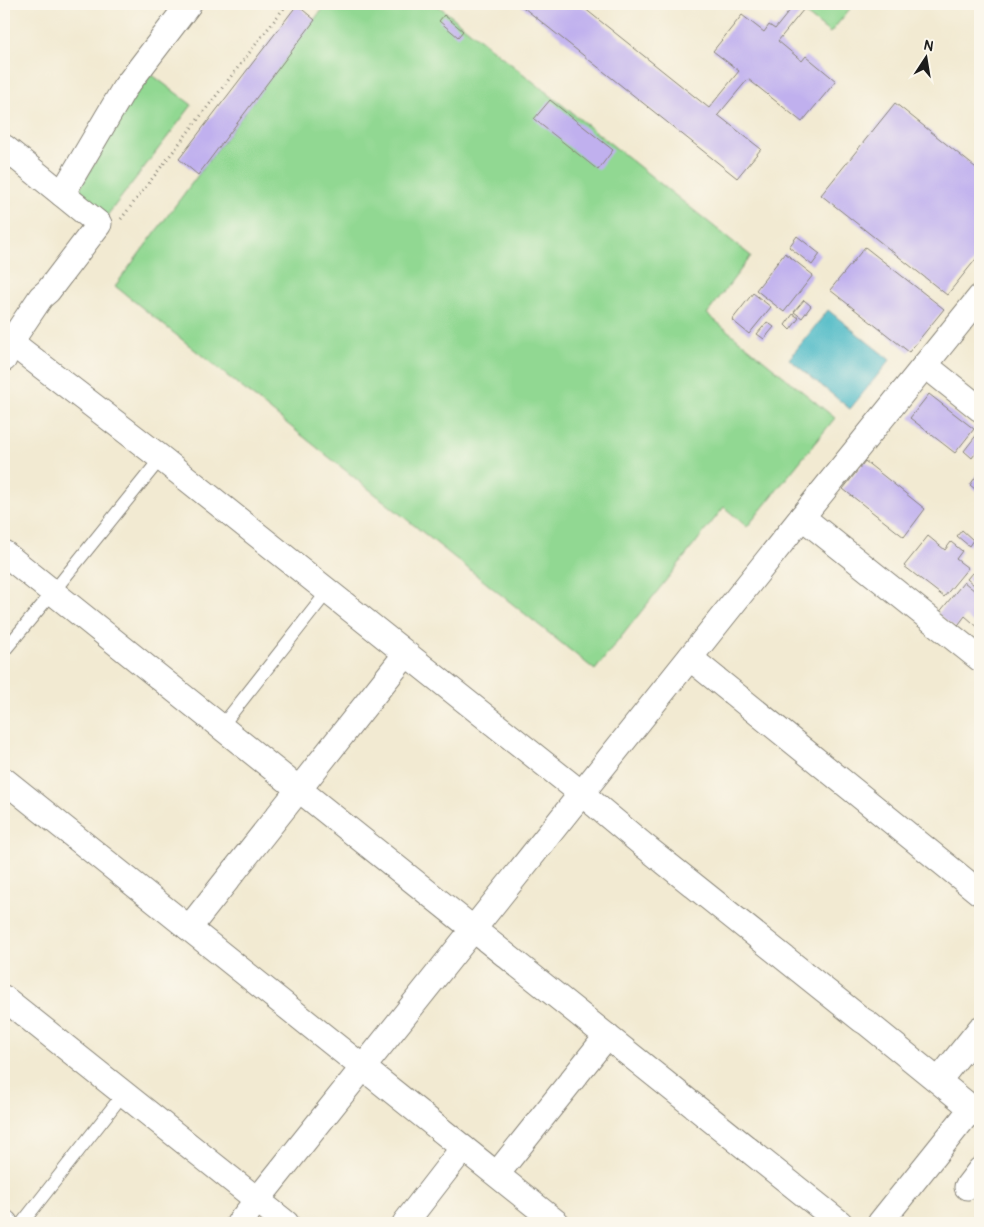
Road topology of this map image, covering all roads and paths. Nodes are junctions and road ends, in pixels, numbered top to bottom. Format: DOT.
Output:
graph roads {
  1 [pos="189,4"];
  2 [pos="287,4"];
  3 [pos="4,148"];
  4 [pos="62,194"];
  5 [pos="117,225"];
  6 [pos="980,296"];
  7 [pos="6,346"];
  8 [pos="925,365"];
  9 [pos="980,409"];
  10 [pos="161,458"];
  11 [pos="802,517"];
  12 [pos="4,553"];
  13 [pos="53,592"];
  14 [pos="328,592"];
  15 [pos="4,651"];
  16 [pos="406,654"];
  17 [pos="690,658"];
  18 [pos="980,659"];
  19 [pos="221,727"];
  20 [pos="4,780"];
  21 [pos="299,789"];
  22 [pos="581,793"];
  23 [pos="980,893"];
  24 [pos="189,928"];
  25 [pos="474,930"];
  26 [pos="4,998"];
  27 [pos="980,1029"];
  28 [pos="607,1036"];
  29 [pos="364,1068"];
  30 [pos="939,1080"];
  31 [pos="124,1093"];
  32 [pos="976,1111"];
  33 [pos="463,1148"];
  34 [pos="497,1174"];
  35 [pos="258,1200"];
  36 [pos="22,1223"];
  37 [pos="239,1223"];
  38 [pos="286,1223"];
  39 [pos="405,1223"];
  40 [pos="558,1223"];
  41 [pos="840,1223"];
  42 [pos="880,1223"];
  1 -- 4 [label="street"];
  2 -- 5 [label="path"];
  3 -- 4 [label="street"];
  4 -- 7 [label="street"];
  6 -- 8 [label="street"];
  7 -- 10 [label="street"];
  8 -- 9 [label="street"];
  8 -- 11 [label="street"];
  10 -- 13 [label="lane"];
  10 -- 14 [label="street"];
  11 -- 17 [label="street"];
  11 -- 18 [label="street"];
  12 -- 13 [label="street"];
  13 -- 15 [label="lane"];
  13 -- 19 [label="street"];
  14 -- 16 [label="street"];
  14 -- 19 [label="lane"];
  16 -- 21 [label="street"];
  16 -- 22 [label="street"];
  17 -- 22 [label="street"];
  17 -- 23 [label="street"];
  19 -- 21 [label="street"];
  20 -- 24 [label="street"];
  21 -- 24 [label="street"];
  21 -- 25 [label="street"];
  22 -- 25 [label="street"];
  22 -- 30 [label="street"];
  24 -- 29 [label="street"];
  25 -- 28 [label="street"];
  25 -- 29 [label="street"];
  26 -- 31 [label="street"];
  27 -- 30 [label="street"];
  28 -- 34 [label="street"];
  28 -- 41 [label="street"];
  29 -- 33 [label="street"];
  29 -- 35 [label="street"];
  30 -- 32 [label="street"];
  31 -- 35 [label="street"];
  31 -- 36 [label="lane"];
  32 -- 42 [label="street"];
  33 -- 34 [label="street"];
  33 -- 39 [label="street"];
  34 -- 40 [label="street"];
  35 -- 37 [label="street"];
  35 -- 38 [label="street"];
}
